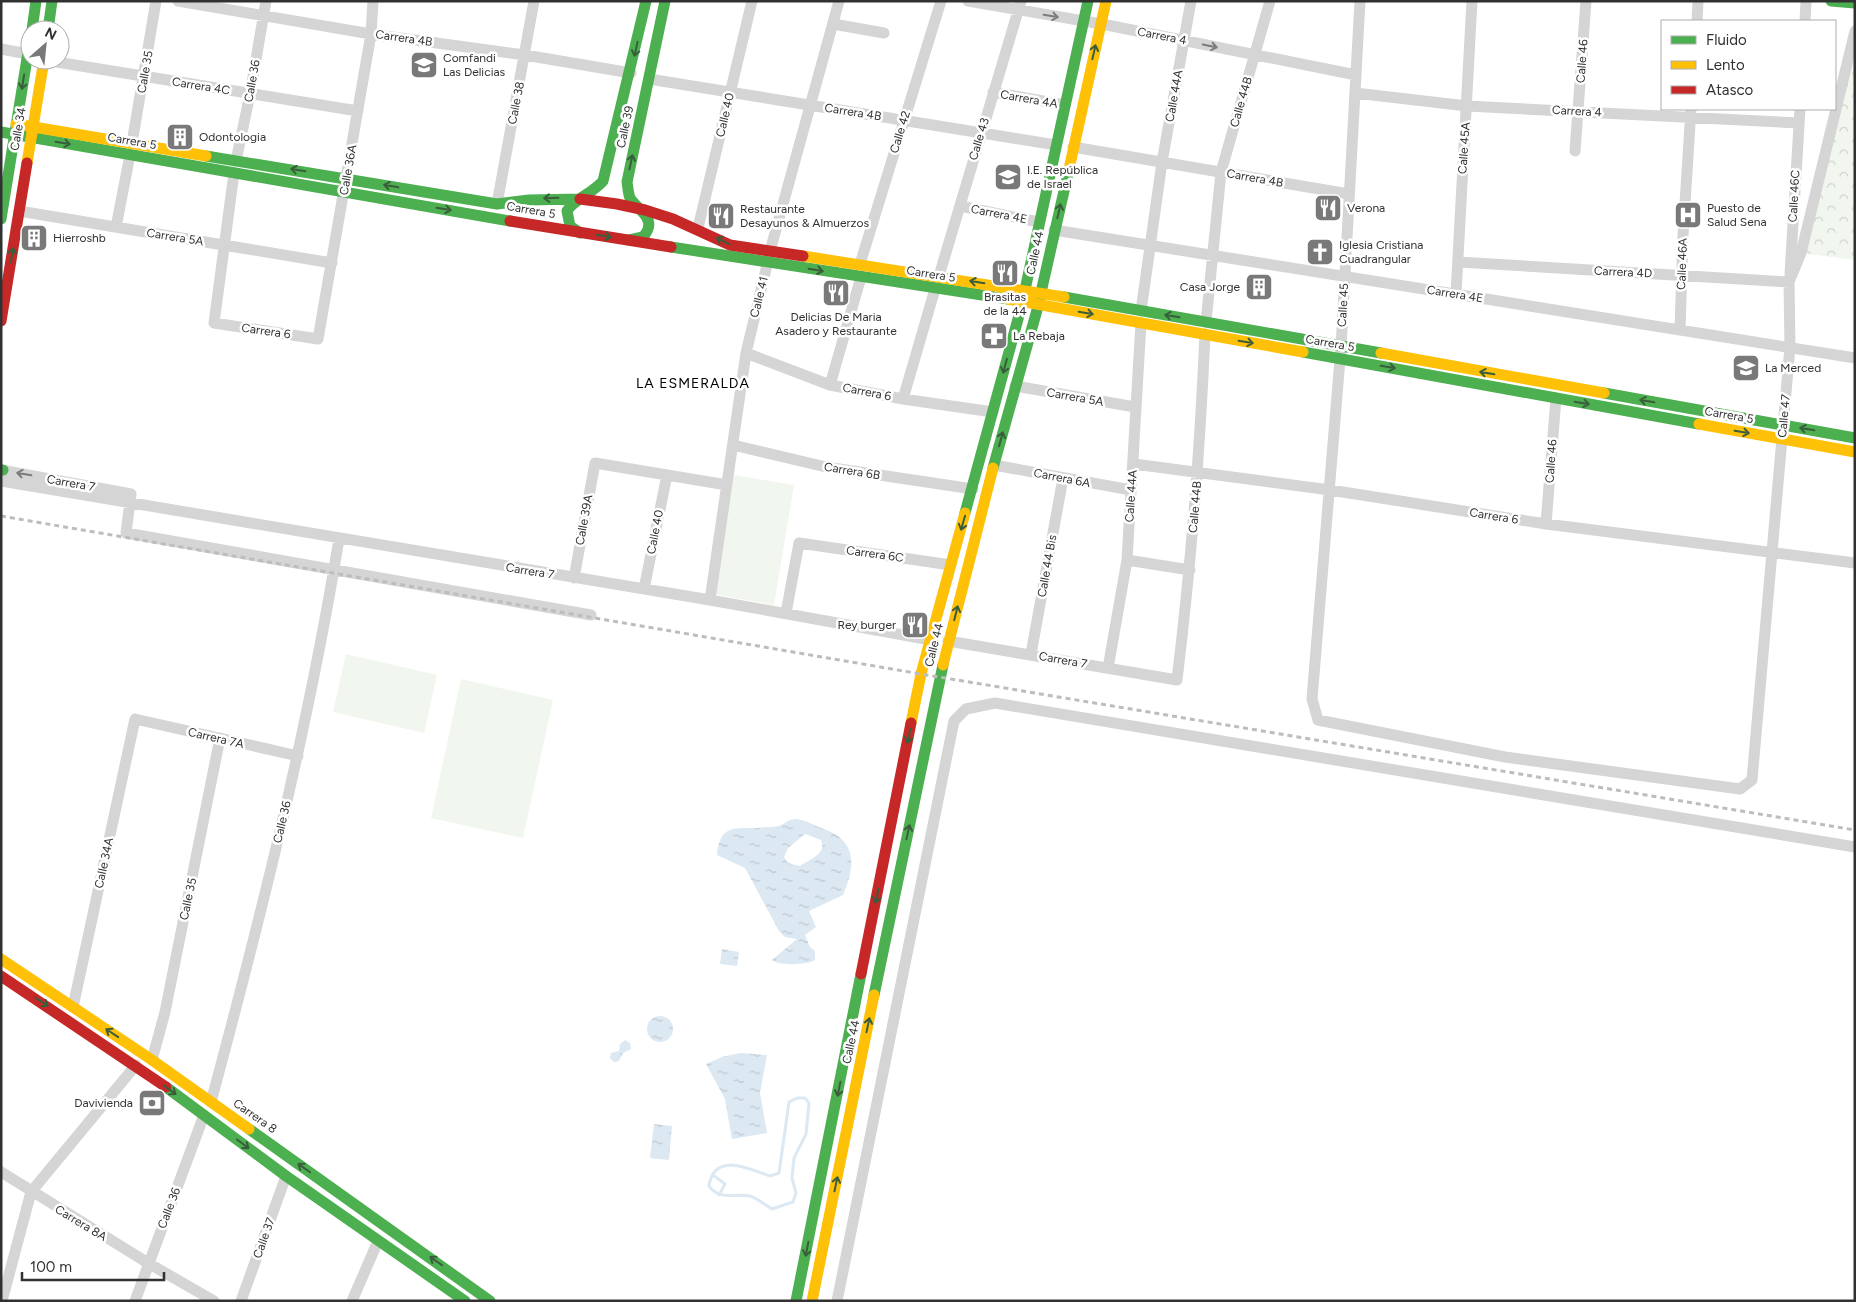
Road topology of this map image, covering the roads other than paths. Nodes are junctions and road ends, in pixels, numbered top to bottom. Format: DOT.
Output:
graph roads {
  1 [pos="36,1"];
  2 [pos="52,1"];
  3 [pos="156,1"];
  4 [pos="178,1"];
  5 [pos="266,1"];
  6 [pos="373,1"];
  7 [pos="534,1"];
  8 [pos="646,1"];
  9 [pos="665,1"];
  10 [pos="752,1"];
  11 [pos="839,1"];
  12 [pos="941,1"];
  13 [pos="968,1"];
  14 [pos="1088,1"];
  15 [pos="1106,1"];
  16 [pos="1191,1"];
  17 [pos="1270,1"];
  18 [pos="1360,1"];
  19 [pos="1472,1"];
  20 [pos="1586,1"];
  21 [pos="1698,1"];
  22 [pos="1806,1"];
  23 [pos="1831,1"];
  24 [pos="1855,3"];
  25 [pos="1019,6"];
  26 [pos="264,15"];
  27 [pos="33,20"];
  28 [pos="49,20"];
  29 [pos="1697,20"];
  30 [pos="1805,20"];
  31 [pos="1083,21"];
  32 [pos="832,24"];
  33 [pos="1100,24"];
  34 [pos="1855,31"];
  35 [pos="884,33"];
  36 [pos="371,34"];
  37 [pos="1184,40"];
  38 [pos="1,49"];
  39 [pos="20,53"];
  40 [pos="525,55"];
  41 [pos="1255,55"];
  42 [pos="70,64"];
  43 [pos="25,70"];
  44 [pos="42,70"];
  45 [pos="631,73"];
  46 [pos="144,76"];
  47 [pos="1356,76"];
  48 [pos="649,79"];
  49 [pos="730,92"];
  50 [pos="993,92"];
  51 [pos="1355,93"];
  52 [pos="250,94"];
  53 [pos="810,105"];
  54 [pos="1065,105"];
  55 [pos="1467,106"];
  56 [pos="1836,109"];
  57 [pos="1578,110"];
  58 [pos="1800,110"];
  59 [pos="1836,110"];
  60 [pos="358,111"];
  61 [pos="1691,113"];
  62 [pos="904,120"];
  63 [pos="1799,123"];
  64 [pos="16,129"];
  65 [pos="1,132"];
  66 [pos="31,132"];
  67 [pos="981,133"];
  68 [pos="1056,145"];
  69 [pos="1073,147"];
  70 [pos="131,149"];
  71 [pos="1575,151"];
  72 [pos="236,160"];
  73 [pos="1162,162"];
  74 [pos="1221,172"];
  75 [pos="234,173"];
  76 [pos="346,178"];
  77 [pos="344,192"];
  78 [pos="1349,194"];
  79 [pos="578,198"];
  80 [pos="497,204"];
  81 [pos="960,206"];
  82 [pos="639,207"];
  83 [pos="19,211"];
  84 [pos="1,219"];
  85 [pos="1039,222"];
  86 [pos="116,227"];
  87 [pos="698,228"];
  88 [pos="1054,230"];
  89 [pos="580,233"];
  90 [pos="629,240"];
  91 [pos="224,245"];
  92 [pos="1150,245"];
  93 [pos="771,250"];
  94 [pos="1213,255"];
  95 [pos="1458,262"];
  96 [pos="332,263"];
  97 [pos="768,263"];
  98 [pos="860,264"];
  99 [pos="1681,275"];
  100 [pos="939,276"];
  101 [pos="861,277"];
  102 [pos="1345,277"];
  103 [pos="1789,282"];
  104 [pos="4,287"];
  105 [pos="935,289"];
  106 [pos="1025,290"];
  107 [pos="1456,294"];
  108 [pos="1039,298"];
  109 [pos="1022,302"];
  110 [pos="1141,317"];
  111 [pos="1,321"];
  112 [pos="1206,328"];
  113 [pos="1680,330"];
  114 [pos="318,339"];
  115 [pos="1341,346"];
  116 [pos="1790,347"];
  117 [pos="746,353"];
  118 [pos="1855,358"];
  119 [pos="1340,359"];
  120 [pos="830,385"];
  121 [pos="1015,386"];
  122 [pos="1556,398"];
  123 [pos="903,399"];
  124 [pos="1135,407"];
  125 [pos="993,412"];
  126 [pos="1783,426"];
  127 [pos="1855,438"];
  128 [pos="1782,439"];
  129 [pos="733,445"];
  130 [pos="1855,452"];
  131 [pos="994,464"];
  132 [pos="1134,464"];
  133 [pos="2,473"];
  134 [pos="1198,473"];
  135 [pos="667,475"];
  136 [pos="1063,478"];
  137 [pos="727,485"];
  138 [pos="973,489"];
  139 [pos="1131,490"];
  140 [pos="1330,490"];
  141 [pos="129,504"];
  142 [pos="1546,524"];
  143 [pos="339,539"];
  144 [pos="1772,551"];
  145 [pos="1127,560"];
  146 [pos="1855,563"];
  147 [pos="951,565"];
  148 [pos="334,570"];
  149 [pos="1190,570"];
  150 [pos="574,578"];
  151 [pos="644,589"];
  152 [pos="710,600"];
  153 [pos="786,613"];
  154 [pos="591,615"];
  155 [pos="931,640"];
  156 [pos="948,641"];
  157 [pos="1031,654"];
  158 [pos="1108,668"];
  159 [pos="1177,680"];
  160 [pos="135,719"];
  161 [pos="220,738"];
  162 [pos="298,756"];
  163 [pos="1752,780"];
  164 [pos="1855,847"];
  165 [pos="1,959"];
  166 [pos="1,976"];
  167 [pos="74,1007"];
  168 [pos="152,1060"];
  169 [pos="136,1065"];
  170 [pos="211,1102"];
  171 [pos="204,1114"];
  172 [pos="1,1172"];
  173 [pos="286,1176"];
  174 [pos="31,1192"];
  175 [pos="378,1241"];
  176 [pos="148,1263"];
  177 [pos="473,1295"];
  178 [pos="487,1300"];
  179 [pos="2,1301"];
  180 [pos="135,1301"];
  181 [pos="214,1301"];
  182 [pos="241,1301"];
  183 [pos="352,1301"];
  184 [pos="465,1301"];
  185 [pos="796,1301"];
  186 [pos="812,1301"];
  187 [pos="837,1301"];
  1 -- 27 [label="main road"];
  2 -- 28 [label="main road"];
  3 -- 46 [label="street, Calle 35"];
  4 -- 26 [label="street, Carrera 4B"];
  5 -- 26 [label="street, Calle 36"];
  6 -- 36 [label="street, Calle 36A"];
  7 -- 40 [label="street, Calle 38"];
  8 -- 45 [label="main road, Calle 39, one-way"];
  9 -- 48 [label="main road, Calle 39"];
  10 -- 49 [label="street, Calle 40"];
  11 -- 32 [label="street, Calle 41"];
  12 -- 62 [label="street, Calle 42"];
  13 -- 25 [label="street, Carrera 4"];
  14 -- 31 [label="main road, Calle 44"];
  15 -- 33 [label="main road, Calle 44"];
  16 -- 37 [label="street, Calle 44A"];
  17 -- 41 [label="street, Calle 44B"];
  18 -- 47 [label="street, Calle 45"];
  19 -- 55 [label="street, Calle 45A"];
  20 -- 57 [label="street, Calle 46"];
  21 -- 29 [label="street"];
  22 -- 30 [label="street"];
  23 -- 24 [label="main road"];
  25 -- 31 [label="street, Carrera 4, one-way"];
  25 -- 50 [label="street, Calle 43"];
  26 -- 36 [label="street, Carrera 4B"];
  26 -- 52 [label="street, Calle 36"];
  31 -- 33 [label="street, Carrera 4"];
  31 -- 54 [label="main road, Calle 44"];
  32 -- 35 [label="street"];
  32 -- 53 [label="street, Calle 41"];
  33 -- 37 [label="street, Carrera 4"];
  69 -- 33 [label="main road, Calle 44, one-way"];
  34 -- 56 [label="street, Calle 47"];
  36 -- 40 [label="street, Carrera 4B"];
  36 -- 60 [label="street, Calle 36A"];
  37 -- 41 [label="street, Carrera 4, one-way"];
  37 -- 73 [label="street, Calle 44A"];
  38 -- 39 [label="street"];
  40 -- 45 [label="street, Carrera 4B"];
  40 -- 80 [label="street, Calle 38"];
  41 -- 47 [label="street, Carrera 4"];
  41 -- 74 [label="street, Calle 44B"];
  42 -- 46 [label="street, Carrera 4C"];
  43 -- 64 [label="main road, Calle 34, one-way"];
  44 -- 66 [label="main road, Calle 34"];
  45 -- 79 [label="main road, Calle 39"];
  46 -- 52 [label="street, Carrera 4C"];
  46 -- 70 [label="street, Calle 35"];
  47 -- 51 [label="street, Calle 45"];
  48 -- 49 [label="street, Carrera 4B"];
  82 -- 48 [label="main road, Calle 39, one-way"];
  49 -- 53 [label="street, Carrera 4B"];
  49 -- 87 [label="street, Calle 40"];
  50 -- 54 [label="street, Carrera 4A"];
  50 -- 67 [label="street, Calle 43"];
  51 -- 55 [label="street, Carrera 4"];
  51 -- 78 [label="street, Calle 45"];
  52 -- 60 [label="street, Carrera 4C"];
  52 -- 72 [label="street, Calle 36"];
  53 -- 62 [label="street, Carrera 4B"];
  53 -- 93 [label="street, Calle 41"];
  54 -- 68 [label="main road, Calle 44"];
  55 -- 57 [label="street, Carrera 4"];
  55 -- 95 [label="street, Calle 45A"];
  57 -- 61 [label="street, Carrera 4"];
  57 -- 71 [label="street, Calle 46"];
  58 -- 63 [label="street, Calle 46C"];
  59 -- 103 [label="street, Calle 47"];
  60 -- 76 [label="street, Calle 36A"];
  61 -- 63 [label="street, Carrera 4"];
  61 -- 99 [label="street, Calle 46A"];
  62 -- 67 [label="street, Carrera 4B"];
  62 -- 98 [label="street, Calle 42"];
  63 -- 103 [label="street, Calle 46C"];
  64 -- 65 [label="main road, Carrera 5"];
  64 -- 66 [label="main road, Carrera 5"];
  64 -- 84 [label="main road, Calle 34"];
  66 -- 70 [label="main road, Carrera 5"];
  66 -- 83 [label="main road, Calle 34"];
  67 -- 68 [label="street, Carrera 4B"];
  67 -- 81 [label="street, Calle 43"];
  68 -- 85 [label="main road, Calle 44"];
  69 -- 73 [label="street, Carrera 4B"];
  88 -- 69 [label="main road, Calle 44, one-way"];
  70 -- 72 [label="main road, Carrera 5"];
  70 -- 75 [label="main road, Carrera 5"];
  70 -- 86 [label="street, Calle 35"];
  76 -- 72 [label="main road, Carrera 5, one-way"];
  73 -- 74 [label="street, Carrera 4B"];
  73 -- 92 [label="street, Calle 44A"];
  74 -- 78 [label="street, Carrera 4B"];
  74 -- 94 [label="street, Calle 44B"];
  75 -- 77 [label="main road, Carrera 5"];
  75 -- 91 [label="street"];
  76 -- 77 [label="street, Calle 36A"];
  80 -- 76 [label="main road, Carrera 5, one-way"];
  77 -- 89 [label="main road, Carrera 5, one-way"];
  77 -- 96 [label="street, Calle 36A"];
  78 -- 102 [label="street, Calle 45"];
  79 -- 80 [label="main road, Carrera 5, one-way"];
  79 -- 82 [label="main road, Carrera 5"];
  79 -- 89 [label="main road"];
  81 -- 85 [label="street, Carrera 4E"];
  81 -- 100 [label="street, Calle 43"];
  82 -- 87 [label="main road, Carrera 5"];
  82 -- 90 [label="main road, Calle 39"];
  83 -- 86 [label="street, Carrera 5A"];
  104 -- 83 [label="main road, Calle 34, one-way"];
  85 -- 106 [label="main road, Calle 44"];
  86 -- 91 [label="street, Carrera 5A"];
  93 -- 87 [label="main road, Carrera 5, one-way"];
  88 -- 92 [label="street, Carrera 4E"];
  88 -- 108 [label="main road, Calle 44"];
  89 -- 90 [label="main road, Carrera 5, one-way"];
  90 -- 97 [label="main road, Carrera 5"];
  91 -- 96 [label="street, Carrera 5A"];
  91 -- 114 [label="street, Carrera 6"];
  92 -- 94 [label="street, Carrera 4E"];
  92 -- 110 [label="street, Calle 44A"];
  93 -- 97 [label="street, Calle 41"];
  93 -- 98 [label="main road, Carrera 5"];
  94 -- 102 [label="street, Carrera 4E"];
  94 -- 112 [label="street, Calle 44B"];
  95 -- 99 [label="street, Carrera 4D"];
  95 -- 107 [label="street, Calle 45A"];
  96 -- 114 [label="street, Calle 36A"];
  97 -- 101 [label="main road, Carrera 5, one-way"];
  97 -- 117 [label="street, Calle 41"];
  98 -- 100 [label="main road, Carrera 5"];
  99 -- 103 [label="street, Carrera 4D"];
  99 -- 113 [label="street, Calle 46A"];
  106 -- 100 [label="main road, Carrera 5, one-way"];
  101 -- 105 [label="main road, Carrera 5"];
  101 -- 120 [label="street"];
  102 -- 107 [label="street, Carrera 4E"];
  102 -- 115 [label="street, Calle 45"];
  103 -- 116 [label="street, Calle 47"];
  104 -- 111 [label="main road, Calle 34"];
  105 -- 109 [label="main road, Carrera 5"];
  105 -- 123 [label="street"];
  106 -- 108 [label="main road, Carrera 5"];
  106 -- 109 [label="main road, Calle 44"];
  107 -- 113 [label="street, Carrera 4E"];
  108 -- 109 [label="main road, Carrera 5"];
  108 -- 110 [label="main road, Carrera 5"];
  108 -- 121 [label="main road, Calle 44"];
  109 -- 125 [label="main road, Calle 44, one-way"];
  110 -- 112 [label="main road, Carrera 5"];
  110 -- 124 [label="street, Calle 44A"];
  112 -- 115 [label="main road, Carrera 5"];
  112 -- 119 [label="main road, Carrera 5, one-way"];
  112 -- 134 [label="street, Calle 44B"];
  113 -- 116 [label="street, Carrera 4E"];
  115 -- 119 [label="street, Calle 45"];
  126 -- 115 [label="main road, Carrera 5, one-way"];
  116 -- 118 [label="street, Carrera 4E"];
  116 -- 126 [label="street, Calle 47"];
  117 -- 120 [label="street, Carrera 6"];
  117 -- 129 [label="street, Calle 41"];
  119 -- 122 [label="main road, Carrera 5, one-way"];
  119 -- 140 [label="street, Calle 45"];
  120 -- 123 [label="street, Carrera 6"];
  121 -- 124 [label="street, Carrera 5A"];
  131 -- 121 [label="main road, Calle 44, one-way"];
  122 -- 128 [label="main road, Carrera 5, one-way"];
  122 -- 142 [label="street, Calle 46"];
  123 -- 125 [label="street, Carrera 6"];
  124 -- 132 [label="street, Calle 44A"];
  125 -- 138 [label="main road, Calle 44"];
  127 -- 126 [label="main road, Carrera 5, one-way"];
  126 -- 128 [label="street, Calle 47"];
  128 -- 130 [label="main road, Carrera 5"];
  128 -- 144 [label="street, Calle 47"];
  129 -- 137 [label="street, Calle 41"];
  129 -- 138 [label="street, Carrera 6B"];
  131 -- 136 [label="street, Carrera 6A"];
  156 -- 131 [label="main road, Calle 44, one-way"];
  132 -- 134 [label="street, Carrera 6"];
  132 -- 139 [label="street, Calle 44A"];
  133 -- 141 [label="street, Carrera 7"];
  134 -- 140 [label="street, Carrera 6"];
  134 -- 149 [label="street, Calle 44B"];
  135 -- 137 [label="street"];
  135 -- 150 [label="street, Calle 39A"];
  135 -- 151 [label="street, Calle 40"];
  136 -- 139 [label="street, Carrera 6A"];
  136 -- 157 [label="street, Calle 44 Bis"];
  137 -- 152 [label="street, Calle 41"];
  138 -- 147 [label="main road, Calle 44, one-way"];
  139 -- 145 [label="street, Calle 44A"];
  140 -- 142 [label="street, Carrera 6"];
  140 -- 163 [label="street, Calle 45"];
  141 -- 143 [label="street, Carrera 7"];
  141 -- 148 [label="street"];
  142 -- 144 [label="street, Carrera 6"];
  143 -- 148 [label="street, Calle 36"];
  143 -- 150 [label="street, Carrera 7"];
  144 -- 146 [label="street, Carrera 6"];
  144 -- 163 [label="street, Calle 47"];
  145 -- 149 [label="street"];
  145 -- 158 [label="street, Calle 44A"];
  147 -- 153 [label="street, Carrera 6C"];
  147 -- 155 [label="main road, Calle 44"];
  148 -- 154 [label="street"];
  148 -- 162 [label="street, Calle 36"];
  149 -- 159 [label="street, Calle 44B"];
  150 -- 151 [label="street, Carrera 7"];
  151 -- 152 [label="street, Carrera 7"];
  152 -- 153 [label="street, Carrera 7"];
  153 -- 155 [label="street, Carrera 7"];
  155 -- 185 [label="main road, Calle 44, one-way"];
  156 -- 157 [label="street, Carrera 7"];
  186 -- 156 [label="main road, Calle 44, one-way"];
  157 -- 158 [label="street, Carrera 7"];
  158 -- 159 [label="street, Carrera 7"];
  160 -- 161 [label="street, Carrera 7A"];
  160 -- 167 [label="street, Calle 34A"];
  161 -- 162 [label="street, Carrera 7A"];
  161 -- 168 [label="street, Calle 35"];
  162 -- 170 [label="street, Calle 36"];
  164 -- 187 [label="street"];
  165 -- 167 [label="main road, Carrera 8"];
  166 -- 169 [label="main road, one-way"];
  168 -- 167 [label="main road, Carrera 8, one-way"];
  168 -- 170 [label="main road, Carrera 8"];
  169 -- 171 [label="main road, one-way"];
  169 -- 174 [label="street"];
  177 -- 170 [label="main road, Carrera 8, one-way"];
  171 -- 173 [label="main road, one-way"];
  171 -- 176 [label="street, Calle 36"];
  172 -- 174 [label="street, Carrera 8A"];
  173 -- 175 [label="main road"];
  173 -- 182 [label="street, Calle 37"];
  174 -- 176 [label="street, Carrera 8A"];
  174 -- 179 [label="street"];
  175 -- 183 [label="street"];
  175 -- 184 [label="main road"];
  176 -- 180 [label="street, Calle 36"];
  176 -- 181 [label="street, Carrera 8A"];
  177 -- 178 [label="main road, Carrera 8"];
}
